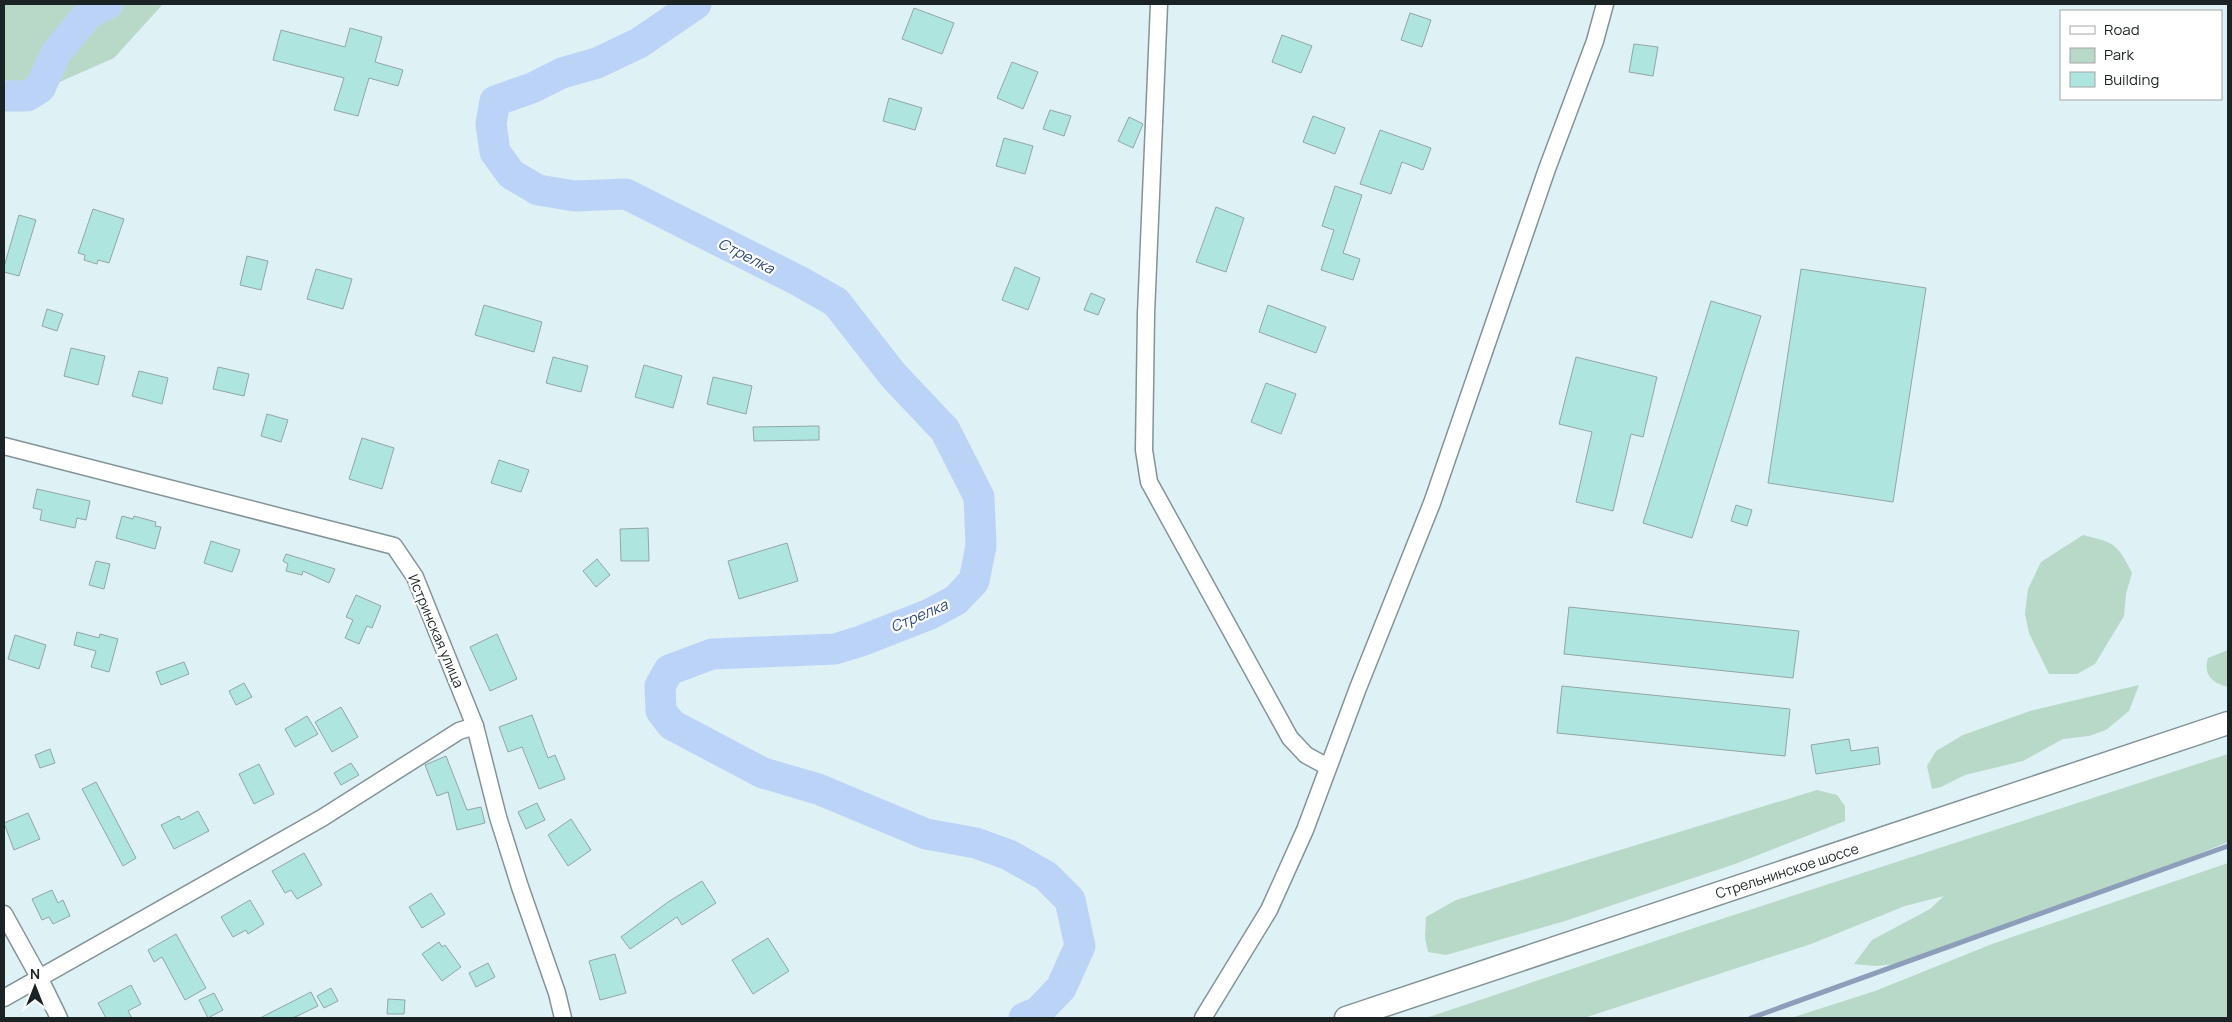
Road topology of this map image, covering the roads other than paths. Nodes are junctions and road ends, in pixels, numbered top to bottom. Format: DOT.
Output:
graph roads {
  1 [pos="1158,4"];
  2 [pos="1605,4"];
  3 [pos="4,447"];
  4 [pos="2228,724"];
  5 [pos="475,726"];
  6 [pos="1328,768"];
  7 [pos="4,914"];
  8 [pos="40,979"];
  9 [pos="4,998"];
  10 [pos="60,1018"];
  11 [pos="563,1018"];
  12 [pos="1203,1018"];
  13 [pos="1346,1018"];
  1 -- 6 [label="street"];
  2 -- 6 [label="street"];
  3 -- 5 [label="street, Истринская улица"];
  4 -- 13 [label="main road, Стрельнинское шоссе"];
  5 -- 8 [label="street"];
  5 -- 11 [label="street, Истринская улица"];
  6 -- 12 [label="street"];
  7 -- 8 [label="street"];
  8 -- 9 [label="street"];
  8 -- 10 [label="street"];
}
